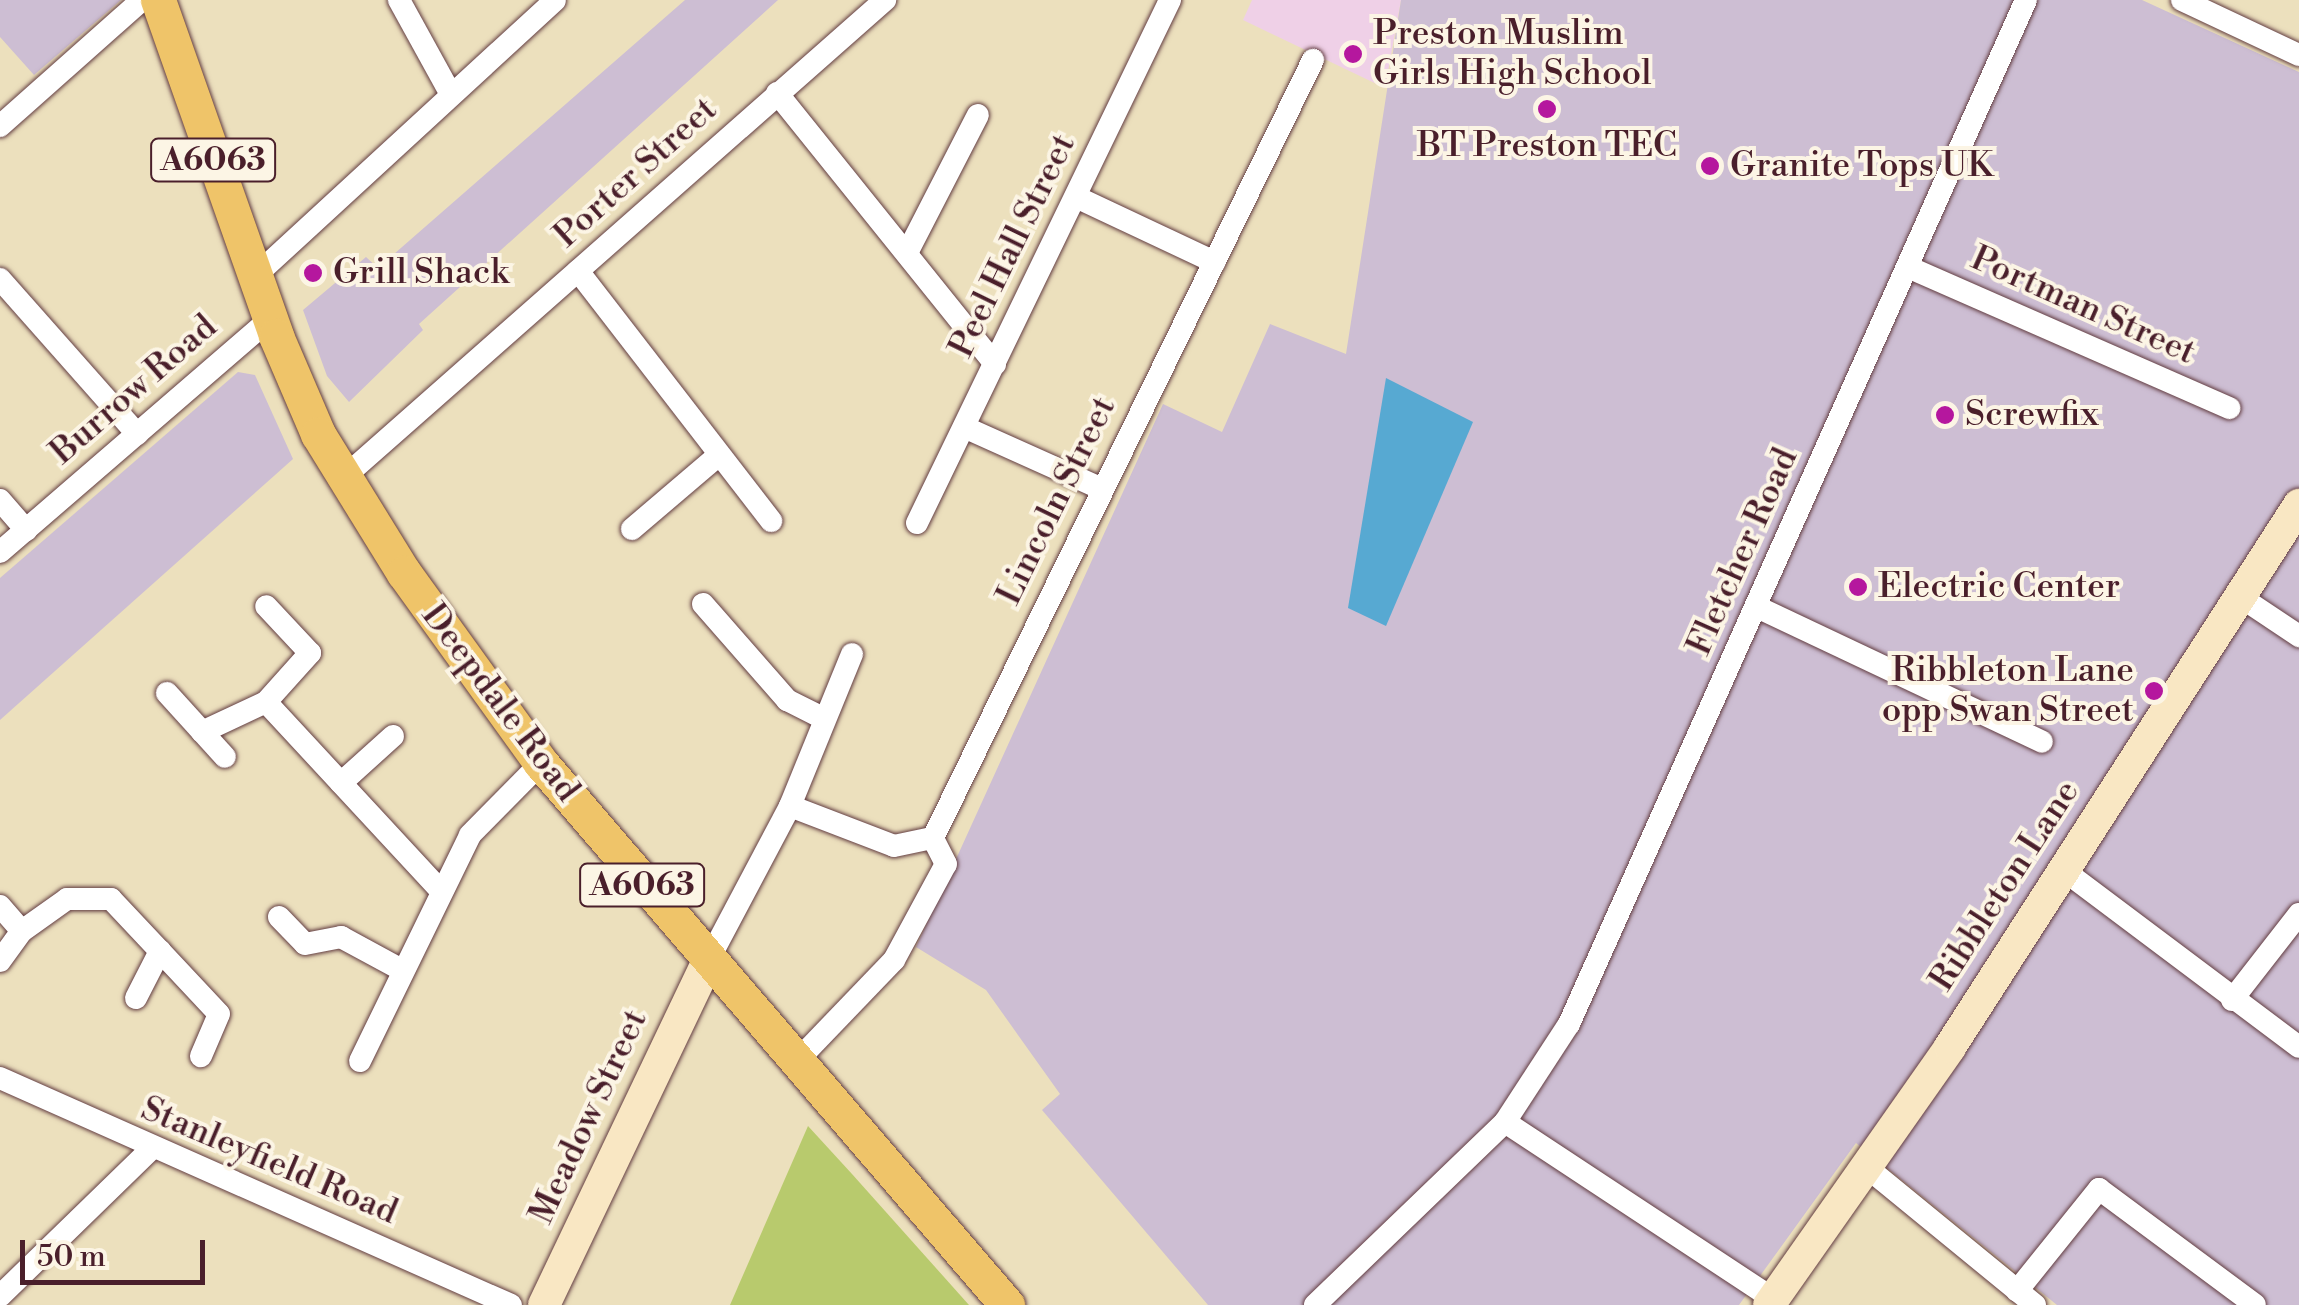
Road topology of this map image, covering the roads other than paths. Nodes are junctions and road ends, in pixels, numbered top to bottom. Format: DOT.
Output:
graph roads {
  1 [pos="142,0"];
  2 [pos="158,0"];
  3 [pos="399,0"];
  4 [pos="556,0"];
  5 [pos="885,0"];
  6 [pos="1170,0"];
  7 [pos="2026,0"];
  8 [pos="2182,0"];
  9 [pos="2299,55"];
  10 [pos="1313,60"];
  11 [pos="450,91"];
  12 [pos="777,93"];
  13 [pos="978,115"];
  14 [pos="0,126"];
  15 [pos="1076,197"];
  16 [pos="906,253"];
  17 [pos="1214,262"];
  18 [pos="1908,267"];
  19 [pos="578,270"];
  20 [pos="253,278"];
  21 [pos="0,279"];
  22 [pos="272,328"];
  23 [pos="995,364"];
  24 [pos="2229,408"];
  25 [pos="964,427"];
  26 [pos="137,434"];
  27 [pos="719,455"];
  28 [pos="343,478"];
  29 [pos="1102,490"];
  30 [pos="0,500"];
  31 [pos="2299,505"];
  32 [pos="771,521"];
  33 [pos="917,523"];
  34 [pos="632,529"];
  35 [pos="26,530"];
  36 [pos="0,552"];
  37 [pos="2242,598"];
  38 [pos="704,604"];
  39 [pos="266,606"];
  40 [pos="1757,607"];
  41 [pos="2299,636"];
  42 [pos="852,654"];
  43 [pos="167,694"];
  44 [pos="266,702"];
  45 [pos="825,719"];
  46 [pos="202,732"];
  47 [pos="393,736"];
  48 [pos="2042,742"];
  49 [pos="225,757"];
  50 [pos="541,763"];
  51 [pos="341,783"];
  52 [pos="790,806"];
  53 [pos="933,838"];
  54 [pos="2062,869"];
  55 [pos="438,888"];
  56 [pos="0,906"];
  57 [pos="2299,914"];
  58 [pos="279,917"];
  59 [pos="22,931"];
  60 [pos="160,951"];
  61 [pos="406,960"];
  62 [pos="0,961"];
  63 [pos="707,963"];
  64 [pos="136,998"];
  65 [pos="2232,1000"];
  66 [pos="2299,1048"];
  67 [pos="201,1056"];
  68 [pos="360,1060"];
  69 [pos="797,1061"];
  70 [pos="0,1078"];
  71 [pos="1505,1122"];
  72 [pos="151,1150"];
  73 [pos="1864,1165"];
  74 [pos="4,1298"];
  75 [pos="2026,1298"];
  76 [pos="1771,1302"];
  77 [pos="511,1305"];
  78 [pos="544,1305"];
  79 [pos="1007,1305"];
  80 [pos="1315,1305"];
  81 [pos="2255,1305"];
  1 -- 14 [label="street"];
  2 -- 20 [label="main road, Deepdale Road / A6063"];
  3 -- 11 [label="street"];
  4 -- 11 [label="street"];
  5 -- 12 [label="street, Porter Street"];
  6 -- 15 [label="street, Peel Hall Street"];
  7 -- 18 [label="street, Fletcher Road"];
  8 -- 9 [label="street"];
  10 -- 17 [label="street, Lincoln Street"];
  11 -- 20 [label="street"];
  12 -- 16 [label="street"];
  12 -- 19 [label="street, Porter Street"];
  13 -- 16 [label="street"];
  15 -- 17 [label="street"];
  15 -- 23 [label="street, Peel Hall Street"];
  16 -- 23 [label="street"];
  17 -- 29 [label="street, Lincoln Street"];
  18 -- 24 [label="street, Portman Street"];
  18 -- 40 [label="street, Fletcher Road"];
  19 -- 27 [label="street"];
  19 -- 28 [label="street, Porter Street"];
  20 -- 22 [label="main road, Deepdale Road / A6063"];
  21 -- 26 [label="street"];
  22 -- 26 [label="street, Burrow Road"];
  22 -- 28 [label="main road, Deepdale Road / A6063"];
  23 -- 25 [label="street, Peel Hall Street"];
  25 -- 29 [label="street"];
  25 -- 33 [label="street, Peel Hall Street"];
  26 -- 35 [label="street, Burrow Road"];
  27 -- 32 [label="street"];
  27 -- 34 [label="street"];
  28 -- 50 [label="main road, Deepdale Road / A6063"];
  29 -- 53 [label="street, Lincoln Street"];
  30 -- 35 [label="street"];
  31 -- 37 [label="main road, Ribbleton Lane"];
  35 -- 36 [label="street, Burrow Road"];
  37 -- 41 [label="street"];
  37 -- 54 [label="main road, Ribbleton Lane"];
  38 -- 45 [label="street"];
  39 -- 44 [label="street"];
  40 -- 48 [label="street"];
  40 -- 71 [label="street, Fletcher Road"];
  42 -- 45 [label="street"];
  43 -- 46 [label="street"];
  44 -- 46 [label="street"];
  44 -- 51 [label="street"];
  45 -- 52 [label="street"];
  46 -- 49 [label="street"];
  47 -- 51 [label="street"];
  50 -- 55 [label="street"];
  50 -- 63 [label="main road, Deepdale Road / A6063"];
  51 -- 55 [label="street"];
  52 -- 53 [label="street"];
  52 -- 63 [label="street"];
  53 -- 69 [label="street"];
  54 -- 65 [label="street"];
  54 -- 73 [label="main road, Ribbleton Lane"];
  55 -- 61 [label="street"];
  56 -- 59 [label="street"];
  57 -- 65 [label="street"];
  58 -- 61 [label="street"];
  59 -- 60 [label="street"];
  59 -- 62 [label="street"];
  60 -- 64 [label="street"];
  60 -- 67 [label="street"];
  61 -- 68 [label="street"];
  63 -- 69 [label="main road, Deepdale Road / A6063"];
  63 -- 78 [label="main road, Meadow Street"];
  65 -- 66 [label="street"];
  69 -- 79 [label="main road, Deepdale Road / A6063"];
  70 -- 72 [label="street, Stanleyfield Road"];
  71 -- 76 [label="street"];
  71 -- 80 [label="street, Fletcher Road"];
  72 -- 74 [label="street"];
  72 -- 77 [label="street, Stanleyfield Road"];
  73 -- 75 [label="street"];
  73 -- 76 [label="main road, Ribbleton Lane"];
  75 -- 81 [label="street"];
}
